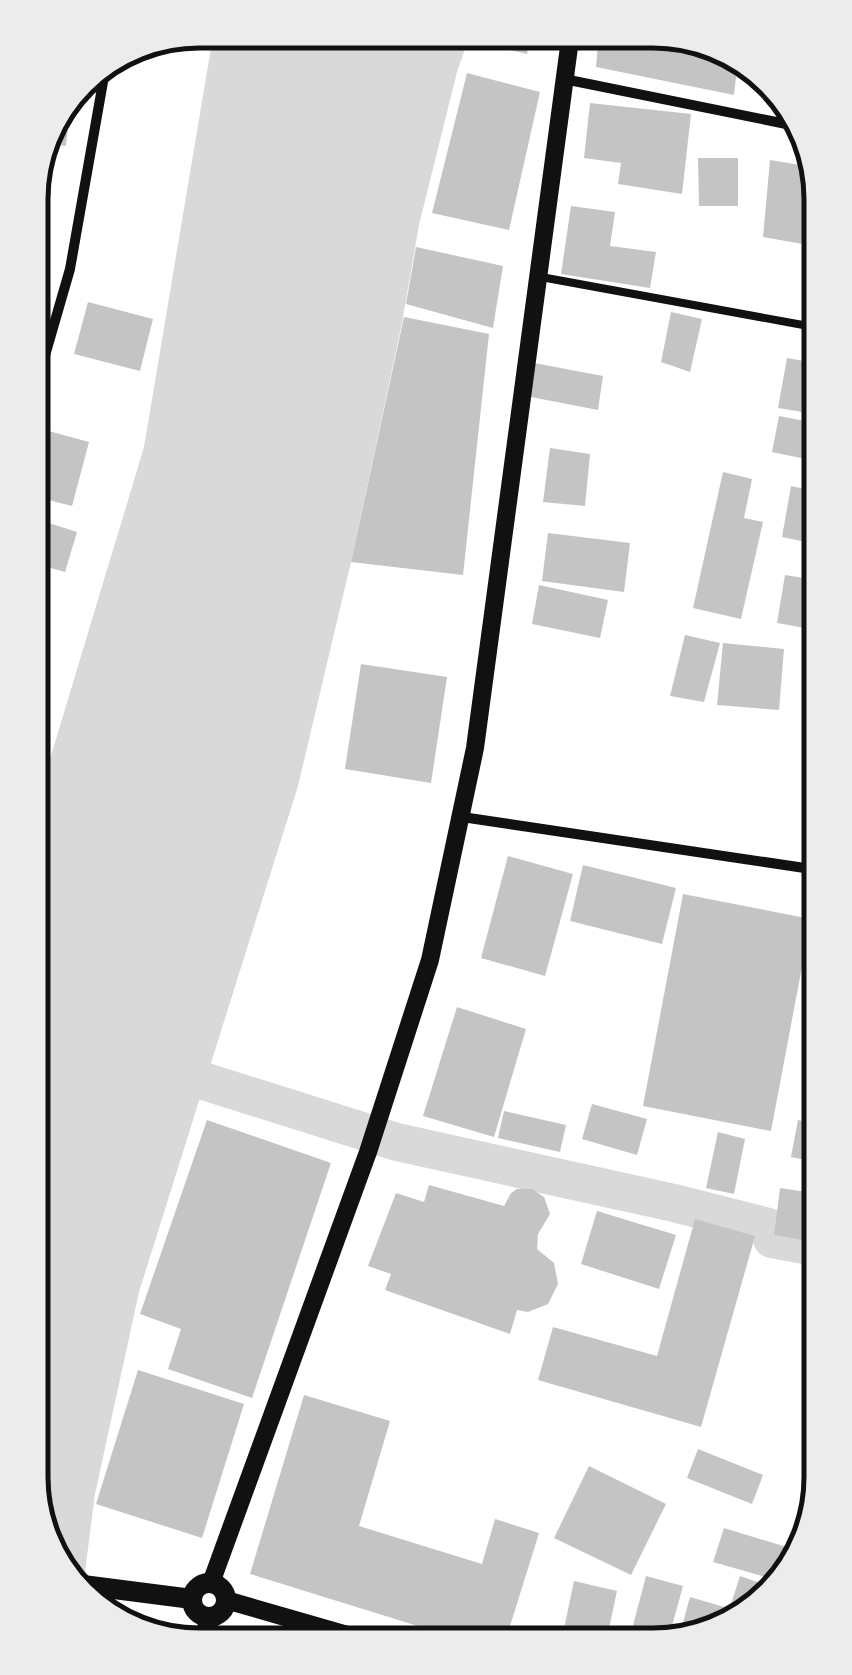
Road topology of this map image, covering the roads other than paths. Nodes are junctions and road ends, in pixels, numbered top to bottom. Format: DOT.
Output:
graph roads {
  1 [pos="569,48"];
  2 [pos="563,79"];
  3 [pos="103,83"];
  4 [pos="784,123"];
  5 [pos="537,276"];
  6 [pos="804,326"];
  7 [pos="48,344"];
  8 [pos="462,817"];
  9 [pos="804,868"];
  10 [pos="211,1583"];
  11 [pos="96,1587"];
  12 [pos="192,1598"];
  13 [pos="226,1600"];
  14 [pos="210,1617"];
  15 [pos="208,1628"];
  16 [pos="323,1628"];
  1 -- 2 [label="street"];
  2 -- 4 [label="street"];
  2 -- 5 [label="street"];
  3 -- 7 [label="street"];
  5 -- 6 [label="lane"];
  5 -- 8 [label="street"];
  8 -- 9 [label="street"];
  8 -- 10 [label="street"];
  10 -- 12 [label="main road"];
  10 -- 13 [label="main road"];
  11 -- 12 [label="main road"];
  12 -- 14 [label="main road"];
  13 -- 14 [label="main road"];
  13 -- 16 [label="street"];
  14 -- 15 [label="main road"];
}
